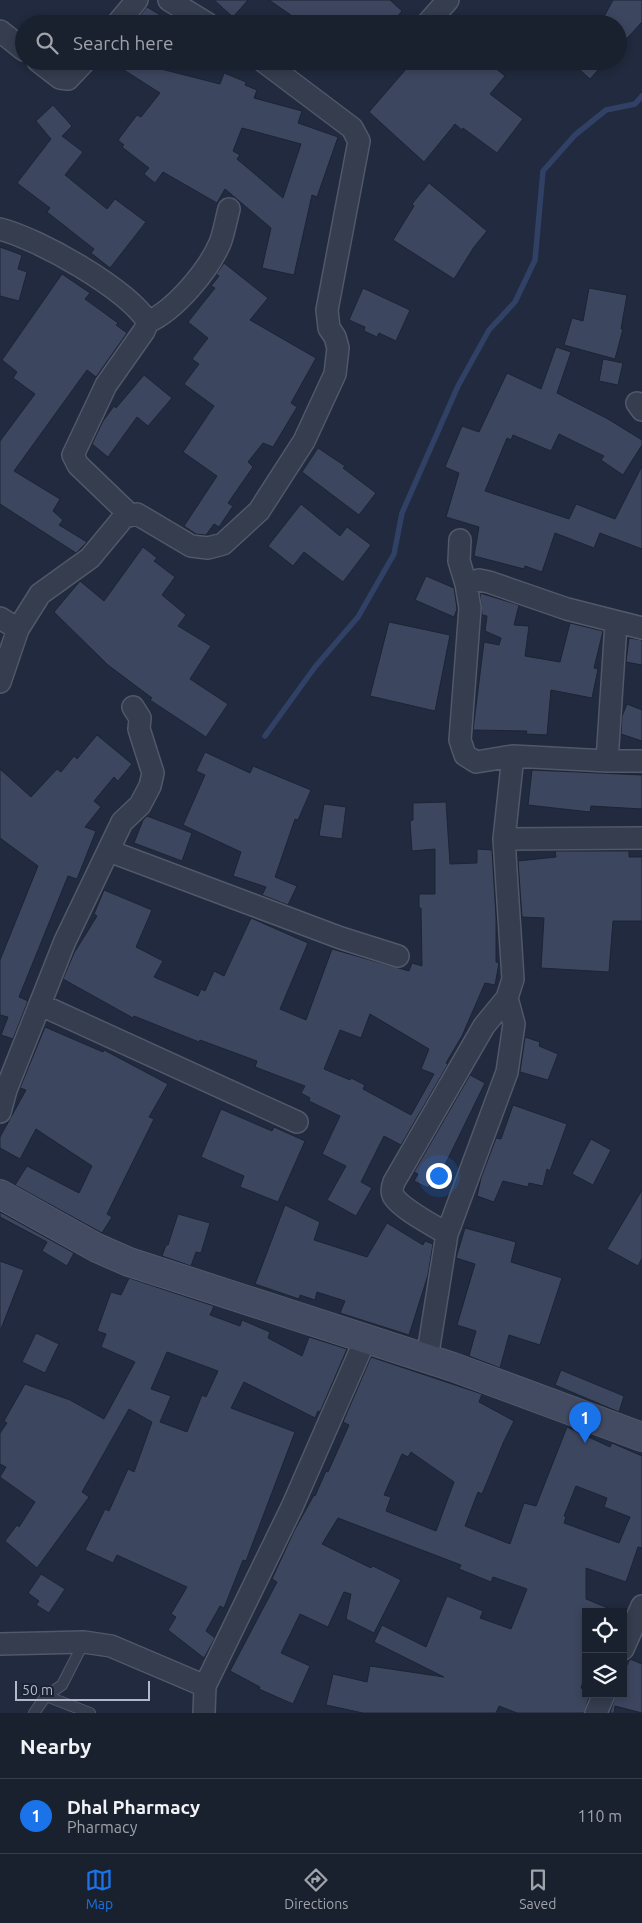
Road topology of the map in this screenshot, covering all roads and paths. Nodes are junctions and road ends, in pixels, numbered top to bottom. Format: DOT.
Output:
graph roads {
  1 [pos="136,0"];
  2 [pos="169,0"];
  3 [pos="443,1"];
  4 [pos="124,15"];
  5 [pos="193,15"];
  6 [pos="433,15"];
  7 [pos="0,32"];
  8 [pos="15,43"];
  9 [pos="50,70"];
  10 [pos="76,70"];
  11 [pos="275,70"];
  12 [pos="230,210"];
  13 [pos="0,229"];
  14 [pos="148,322"];
  15 [pos="129,514"];
  16 [pos="460,540"];
  17 [pos="466,584"];
  18 [pos="616,623"];
  19 [pos="9,624"];
  20 [pos="642,628"];
  21 [pos="0,682"];
  22 [pos="133,707"];
  23 [pos="513,756"];
  24 [pos="607,761"];
  25 [pos="642,761"];
  26 [pos="642,838"];
  27 [pos="504,840"];
  28 [pos="109,851"];
  29 [pos="398,956"];
  30 [pos="506,998"];
  31 [pos="41,1005"];
  32 [pos="0,1112"];
  33 [pos="297,1122"];
  34 [pos="0,1194"];
  35 [pos="447,1234"];
  36 [pos="365,1340"];
  37 [pos="427,1359"];
  38 [pos="642,1437"];
  39 [pos="642,1606"];
  40 [pos="627,1640"];
  41 [pos="84,1642"];
  42 [pos="0,1644"];
  43 [pos="205,1686"];
  44 [pos="46,1696"];
  45 [pos="602,1698"];
  46 [pos="34,1713"];
  47 [pos="90,1713"];
  48 [pos="204,1713"];
  49 [pos="596,1713"];
  1 -- 4 [label="street"];
  2 -- 5 [label="street"];
  3 -- 6 [label="street"];
  7 -- 8 [label="street"];
  9 -- 10 [label="street"];
  11 -- 15 [label="street"];
  12 -- 14 [label="street"];
  13 -- 14 [label="street"];
  14 -- 15 [label="street"];
  15 -- 19 [label="street"];
  16 -- 17 [label="street"];
  17 -- 18 [label="street"];
  17 -- 23 [label="street"];
  18 -- 20 [label="street"];
  18 -- 24 [label="street"];
  19 -- 21 [label="street"];
  22 -- 28 [label="street"];
  23 -- 24 [label="street"];
  23 -- 27 [label="street"];
  24 -- 25 [label="street"];
  26 -- 27 [label="street"];
  27 -- 30 [label="street"];
  28 -- 29 [label="street"];
  28 -- 31 [label="street"];
  30 -- 35 [label="street"];
  30 -- 35 [label="street"];
  31 -- 32 [label="street"];
  31 -- 33 [label="street"];
  34 -- 36 [label="street"];
  35 -- 37 [label="street"];
  36 -- 37 [label="street"];
  36 -- 43 [label="street"];
  37 -- 38 [label="street"];
  39 -- 40 [label="street"];
  41 -- 42 [label="street"];
  41 -- 43 [label="street"];
  41 -- 44 [label="lane"];
  43 -- 48 [label="street"];
  44 -- 46 [label="lane"];
  44 -- 47 [label="lane"];
  45 -- 49 [label="street"];
}
